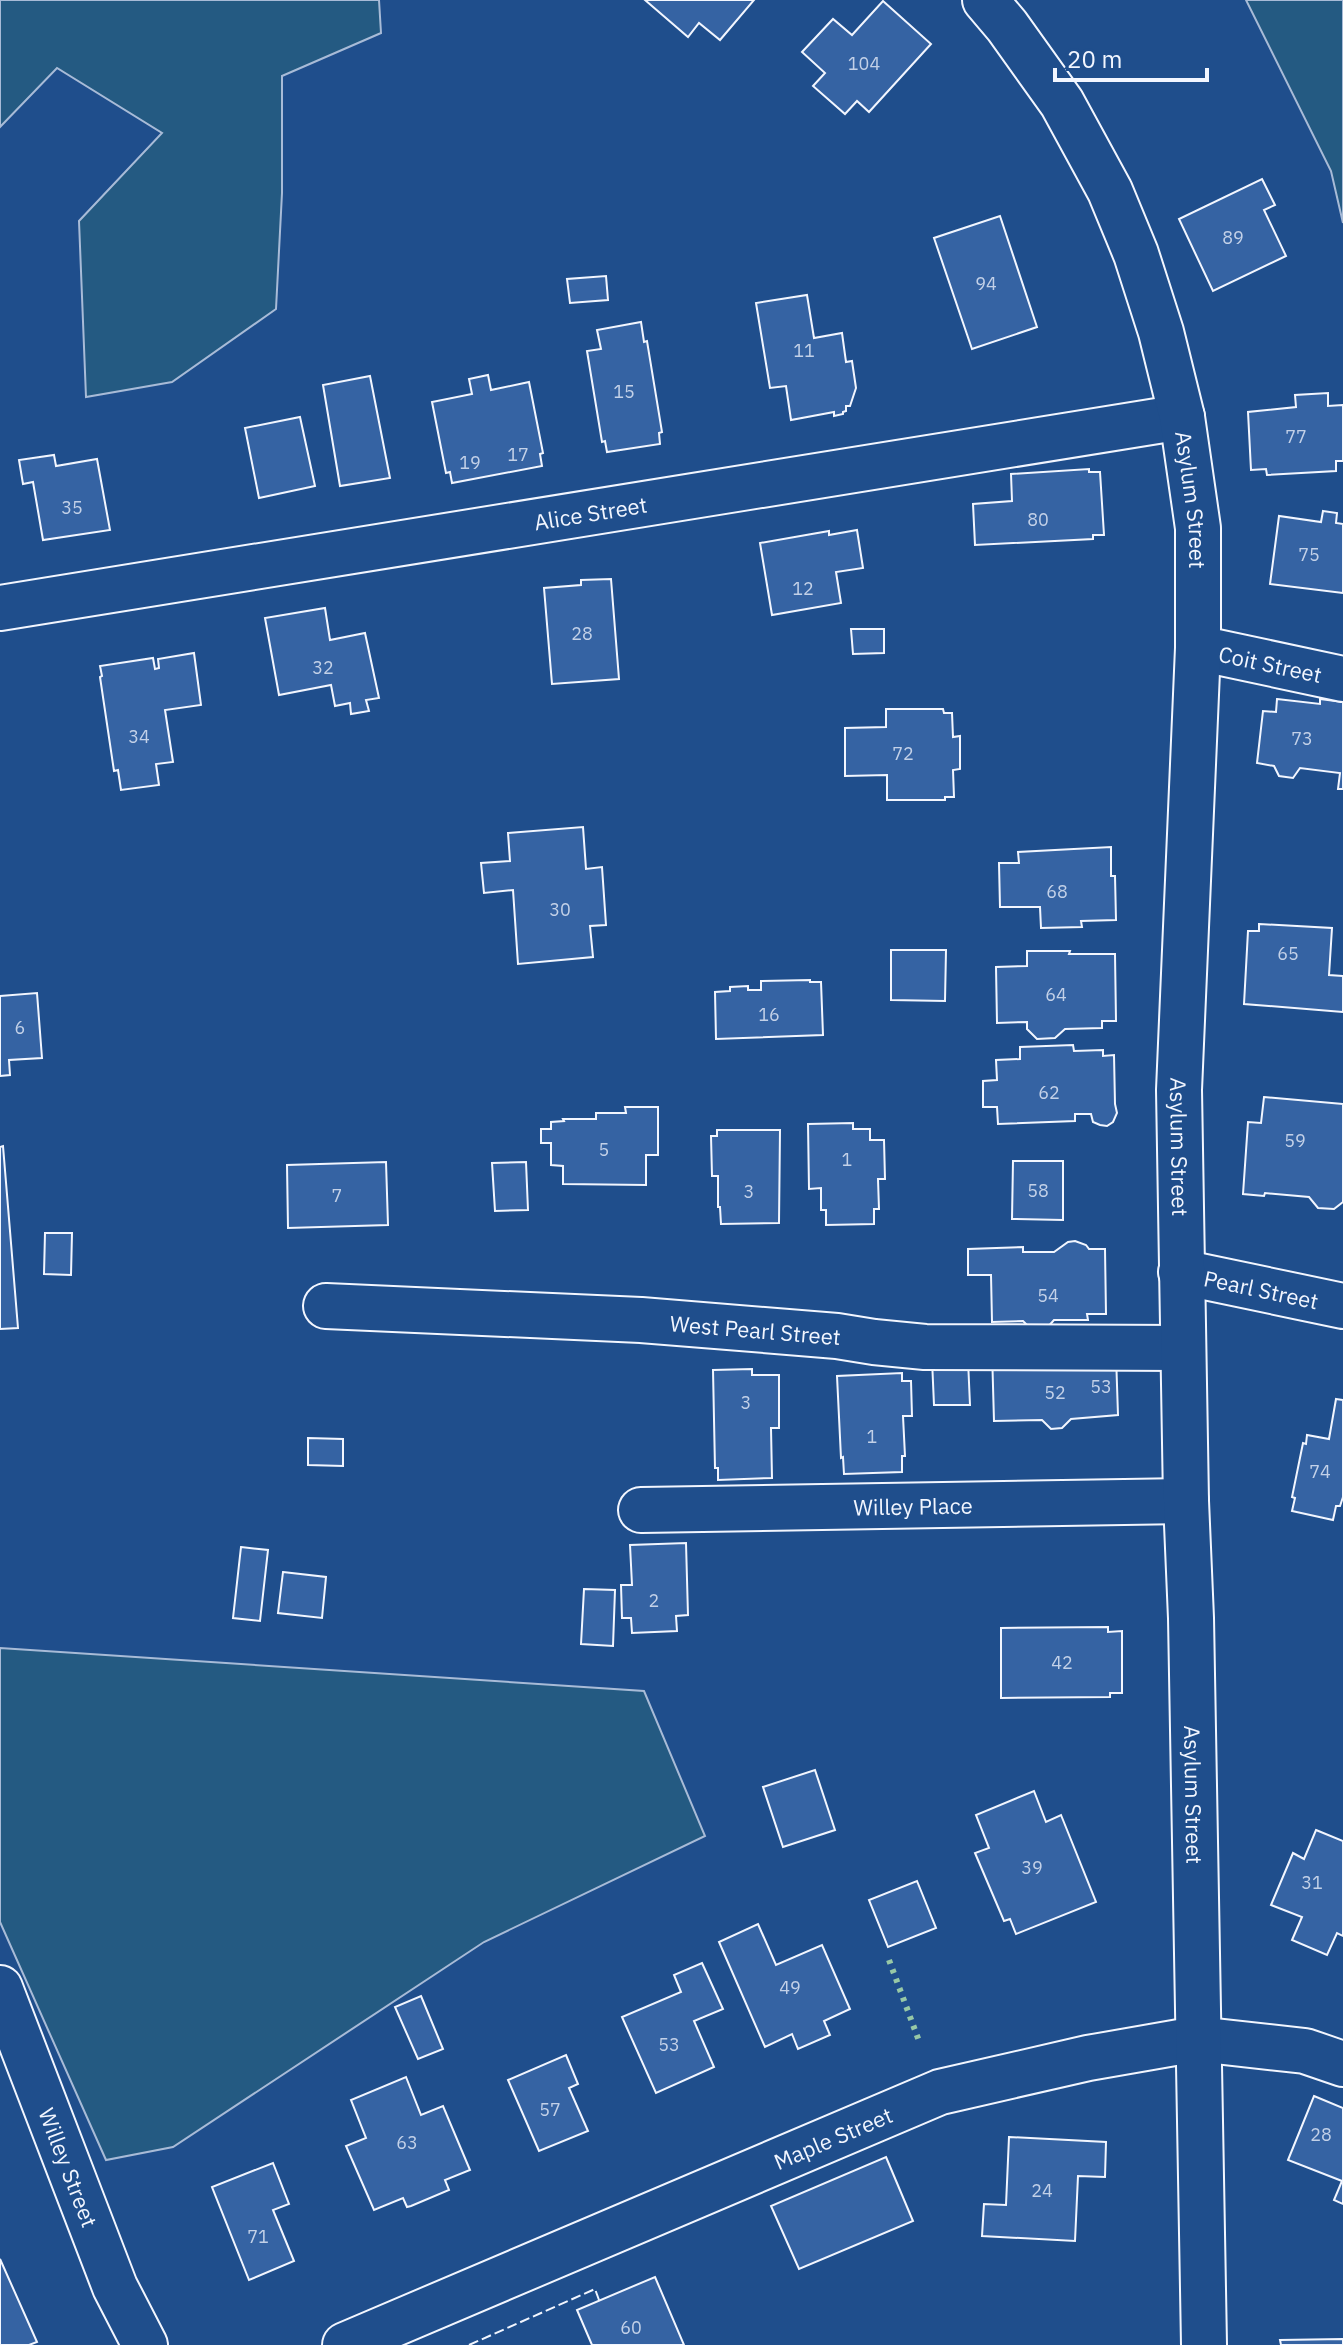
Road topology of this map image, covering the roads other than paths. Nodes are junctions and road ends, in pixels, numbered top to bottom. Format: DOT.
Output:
graph roads {
  1 [pos="985,0"];
  2 [pos="1182,417"];
  3 [pos="0,608"];
  4 [pos="1198,648"];
  5 [pos="1343,679"];
  6 [pos="1181,1272"];
  7 [pos="326,1306"];
  8 [pos="1343,1306"];
  9 [pos="1183,1348"];
  10 [pos="1186,1501"];
  11 [pos="641,1510"];
  12 [pos="0,1988"];
  13 [pos="1197,2039"];
  14 [pos="1343,2064"];
  15 [pos="145,2345"];
  16 [pos="345,2345"];
  17 [pos="1204,2345"];
  1 -- 2 [label="street, Asylum Street"];
  2 -- 3 [label="street, Alice Street"];
  2 -- 4 [label="street, Asylum Street"];
  4 -- 5 [label="street, Coit Street"];
  4 -- 6 [label="street, Asylum Street"];
  6 -- 8 [label="street, Pearl Street"];
  6 -- 9 [label="street, Asylum Street"];
  7 -- 9 [label="street, West Pearl Street"];
  9 -- 10 [label="street, Asylum Street"];
  10 -- 11 [label="street, Willey Place"];
  10 -- 13 [label="street, Asylum Street"];
  12 -- 15 [label="street, Willey Street"];
  13 -- 14 [label="street, Maple Street"];
  13 -- 16 [label="street, Maple Street"];
  13 -- 17 [label="street, Asylum Street"];
}
